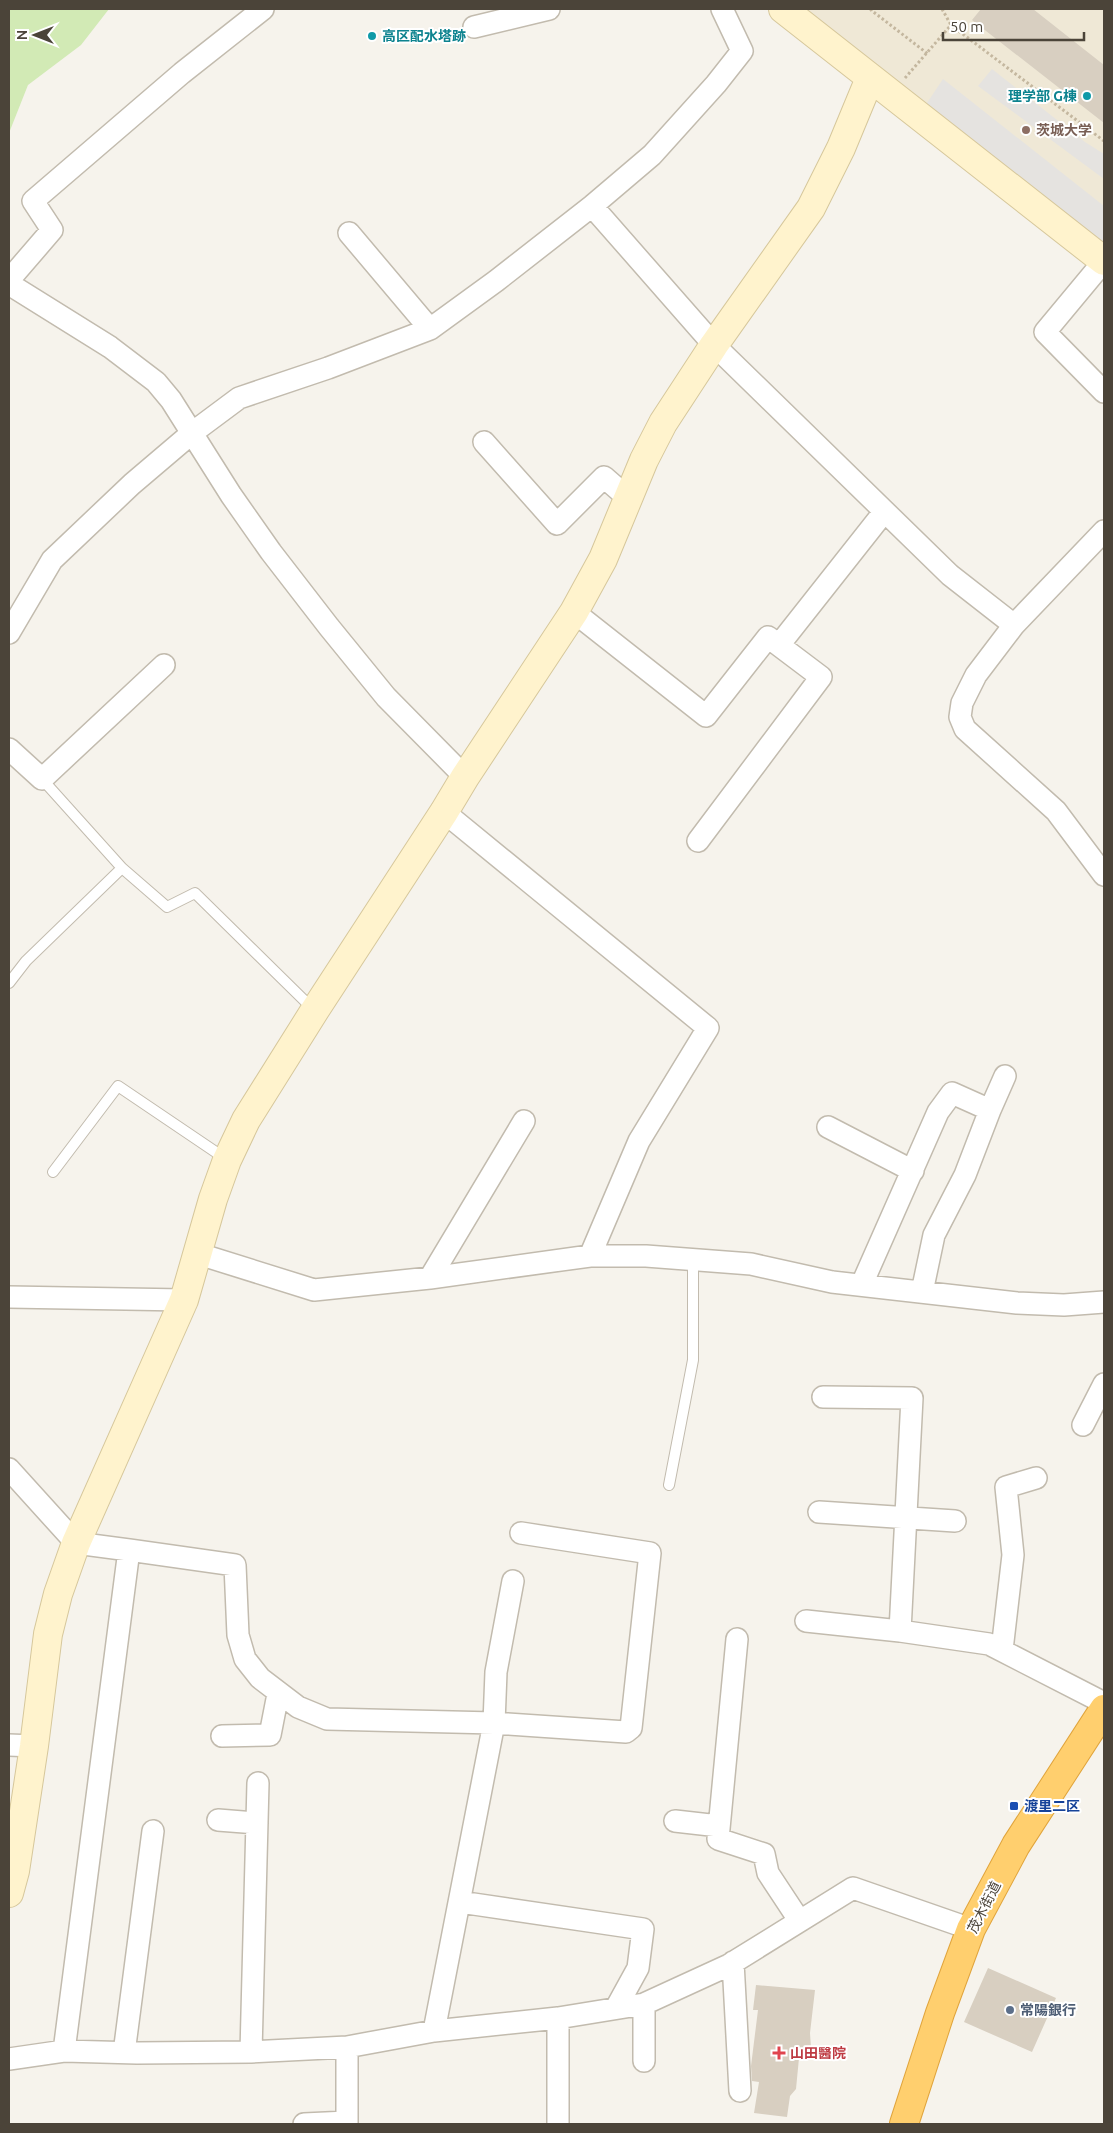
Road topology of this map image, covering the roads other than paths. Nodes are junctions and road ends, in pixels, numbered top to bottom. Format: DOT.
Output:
graph roads {
  1 [pos="263,9"];
  2 [pos="549,9"];
  3 [pos="722,9"];
  4 [pos="783,9"];
  5 [pos="474,27"];
  6 [pos="880,86"];
  7 [pos="592,206"];
  8 [pos="349,233"];
  9 [pos="1104,261"];
  10 [pos="9,282"];
  11 [pos="430,329"];
  12 [pos="714,345"];
  13 [pos="1104,392"];
  14 [pos="192,433"];
  15 [pos="484,442"];
  16 [pos="628,498"];
  17 [pos="884,512"];
  18 [pos="1104,531"];
  19 [pos="574,612"];
  20 [pos="1014,625"];
  21 [pos="9,633"];
  22 [pos="779,644"];
  23 [pos="164,665"];
  24 [pos="9,749"];
  25 [pos="465,777"];
  26 [pos="42,779"];
  27 [pos="444,812"];
  28 [pos="698,841"];
  29 [pos="122,868"];
  30 [pos="1104,874"];
  31 [pos="9,983"];
  32 [pos="315,1010"];
  33 [pos="1005,1076"];
  34 [pos="990,1110"];
  35 [pos="524,1121"];
  36 [pos="828,1127"];
  37 [pos="227,1160"];
  38 [pos="913,1171"];
  39 [pos="53,1172"];
  40 [pos="198,1254"];
  41 [pos="590,1256"];
  42 [pos="693,1259"];
  43 [pos="430,1278"];
  44 [pos="862,1284"];
  45 [pos="922,1292"];
  46 [pos="9,1298"];
  47 [pos="184,1300"];
  48 [pos="1104,1302"];
  49 [pos="1104,1384"];
  50 [pos="823,1397"];
  51 [pos="1083,1425"];
  52 [pos="9,1469"];
  53 [pos="1036,1478"];
  54 [pos="669,1485"];
  55 [pos="819,1512"];
  56 [pos="906,1517"];
  57 [pos="955,1521"];
  58 [pos="520,1532"];
  59 [pos="76,1543"];
  60 [pos="129,1550"];
  61 [pos="513,1581"];
  62 [pos="806,1621"];
  63 [pos="900,1631"];
  64 [pos="737,1639"];
  65 [pos="1002,1650"];
  66 [pos="278,1694"];
  67 [pos="1104,1702"];
  68 [pos="1104,1709"];
  69 [pos="494,1723"];
  70 [pos="222,1736"];
  71 [pos="22,1746"];
  72 [pos="258,1783"];
  73 [pos="218,1820"];
  74 [pos="675,1821"];
  75 [pos="257,1823"];
  76 [pos="718,1826"];
  77 [pos="153,1831"];
  78 [pos="9,1893"];
  79 [pos="460,1902"];
  80 [pos="799,1920"];
  81 [pos="971,1929"];
  82 [pos="733,1962"];
  83 [pos="644,2004"];
  84 [pos="616,2008"];
  85 [pos="558,2018"];
  86 [pos="434,2031"];
  87 [pos="347,2047"];
  88 [pos="64,2051"];
  89 [pos="251,2052"];
  90 [pos="124,2053"];
  91 [pos="9,2059"];
  92 [pos="644,2061"];
  93 [pos="740,2091"];
  94 [pos="347,2123"];
  95 [pos="304,2124"];
  96 [pos="558,2124"];
  97 [pos="904,2124"];
  1 -- 10 [label="street"];
  2 -- 5 [label="street"];
  3 -- 7 [label="street"];
  4 -- 6 [label="street"];
  6 -- 9 [label="street"];
  6 -- 12 [label="street"];
  7 -- 11 [label="street"];
  7 -- 12 [label="street"];
  8 -- 11 [label="street"];
  9 -- 13 [label="street"];
  10 -- 14 [label="street"];
  11 -- 14 [label="street"];
  12 -- 16 [label="street"];
  12 -- 17 [label="street"];
  14 -- 21 [label="street"];
  14 -- 25 [label="street"];
  15 -- 16 [label="street"];
  16 -- 19 [label="street"];
  17 -- 20 [label="street"];
  17 -- 22 [label="street"];
  18 -- 20 [label="street"];
  19 -- 22 [label="street"];
  19 -- 25 [label="street"];
  20 -- 30 [label="street"];
  22 -- 28 [label="street"];
  23 -- 26 [label="street"];
  24 -- 26 [label="street"];
  25 -- 27 [label="street"];
  26 -- 29 [label="lane"];
  27 -- 32 [label="street"];
  27 -- 41 [label="street"];
  29 -- 31 [label="lane"];
  29 -- 32 [label="lane"];
  32 -- 37 [label="street"];
  33 -- 34 [label="street"];
  34 -- 38 [label="street"];
  34 -- 45 [label="street"];
  35 -- 43 [label="street"];
  36 -- 38 [label="street"];
  37 -- 39 [label="lane"];
  37 -- 40 [label="street"];
  38 -- 44 [label="street"];
  40 -- 43 [label="street"];
  40 -- 47 [label="street"];
  41 -- 42 [label="street"];
  41 -- 43 [label="street"];
  42 -- 44 [label="street"];
  42 -- 54 [label="lane"];
  44 -- 45 [label="street"];
  45 -- 48 [label="street"];
  46 -- 47 [label="street"];
  47 -- 59 [label="street"];
  49 -- 51 [label="street"];
  50 -- 56 [label="street"];
  52 -- 59 [label="street"];
  53 -- 65 [label="street"];
  55 -- 56 [label="street"];
  56 -- 57 [label="street"];
  56 -- 63 [label="street"];
  58 -- 69 [label="street"];
  59 -- 60 [label="street"];
  59 -- 71 [label="street"];
  60 -- 66 [label="street"];
  60 -- 88 [label="street"];
  61 -- 69 [label="street"];
  62 -- 63 [label="street"];
  63 -- 65 [label="street"];
  64 -- 76 [label="street"];
  65 -- 67 [label="street"];
  66 -- 69 [label="street"];
  66 -- 70 [label="street"];
  68 -- 81 [label="highway, 茂木街道"];
  69 -- 79 [label="street"];
  71 -- 78 [label="street"];
  72 -- 75 [label="street"];
  73 -- 75 [label="street"];
  74 -- 76 [label="street"];
  75 -- 89 [label="street"];
  76 -- 80 [label="street"];
  77 -- 90 [label="street"];
  79 -- 84 [label="street"];
  79 -- 86 [label="street"];
  80 -- 81 [label="street"];
  80 -- 82 [label="street"];
  81 -- 97 [label="highway, 茂木街道"];
  82 -- 83 [label="street"];
  82 -- 93 [label="street"];
  83 -- 84 [label="street"];
  83 -- 92 [label="street"];
  84 -- 85 [label="street"];
  85 -- 86 [label="street"];
  85 -- 96 [label="street"];
  86 -- 87 [label="street"];
  87 -- 89 [label="street"];
  87 -- 94 [label="street"];
  88 -- 90 [label="street"];
  88 -- 91 [label="street"];
  89 -- 90 [label="street"];
  94 -- 95 [label="street"];
}
